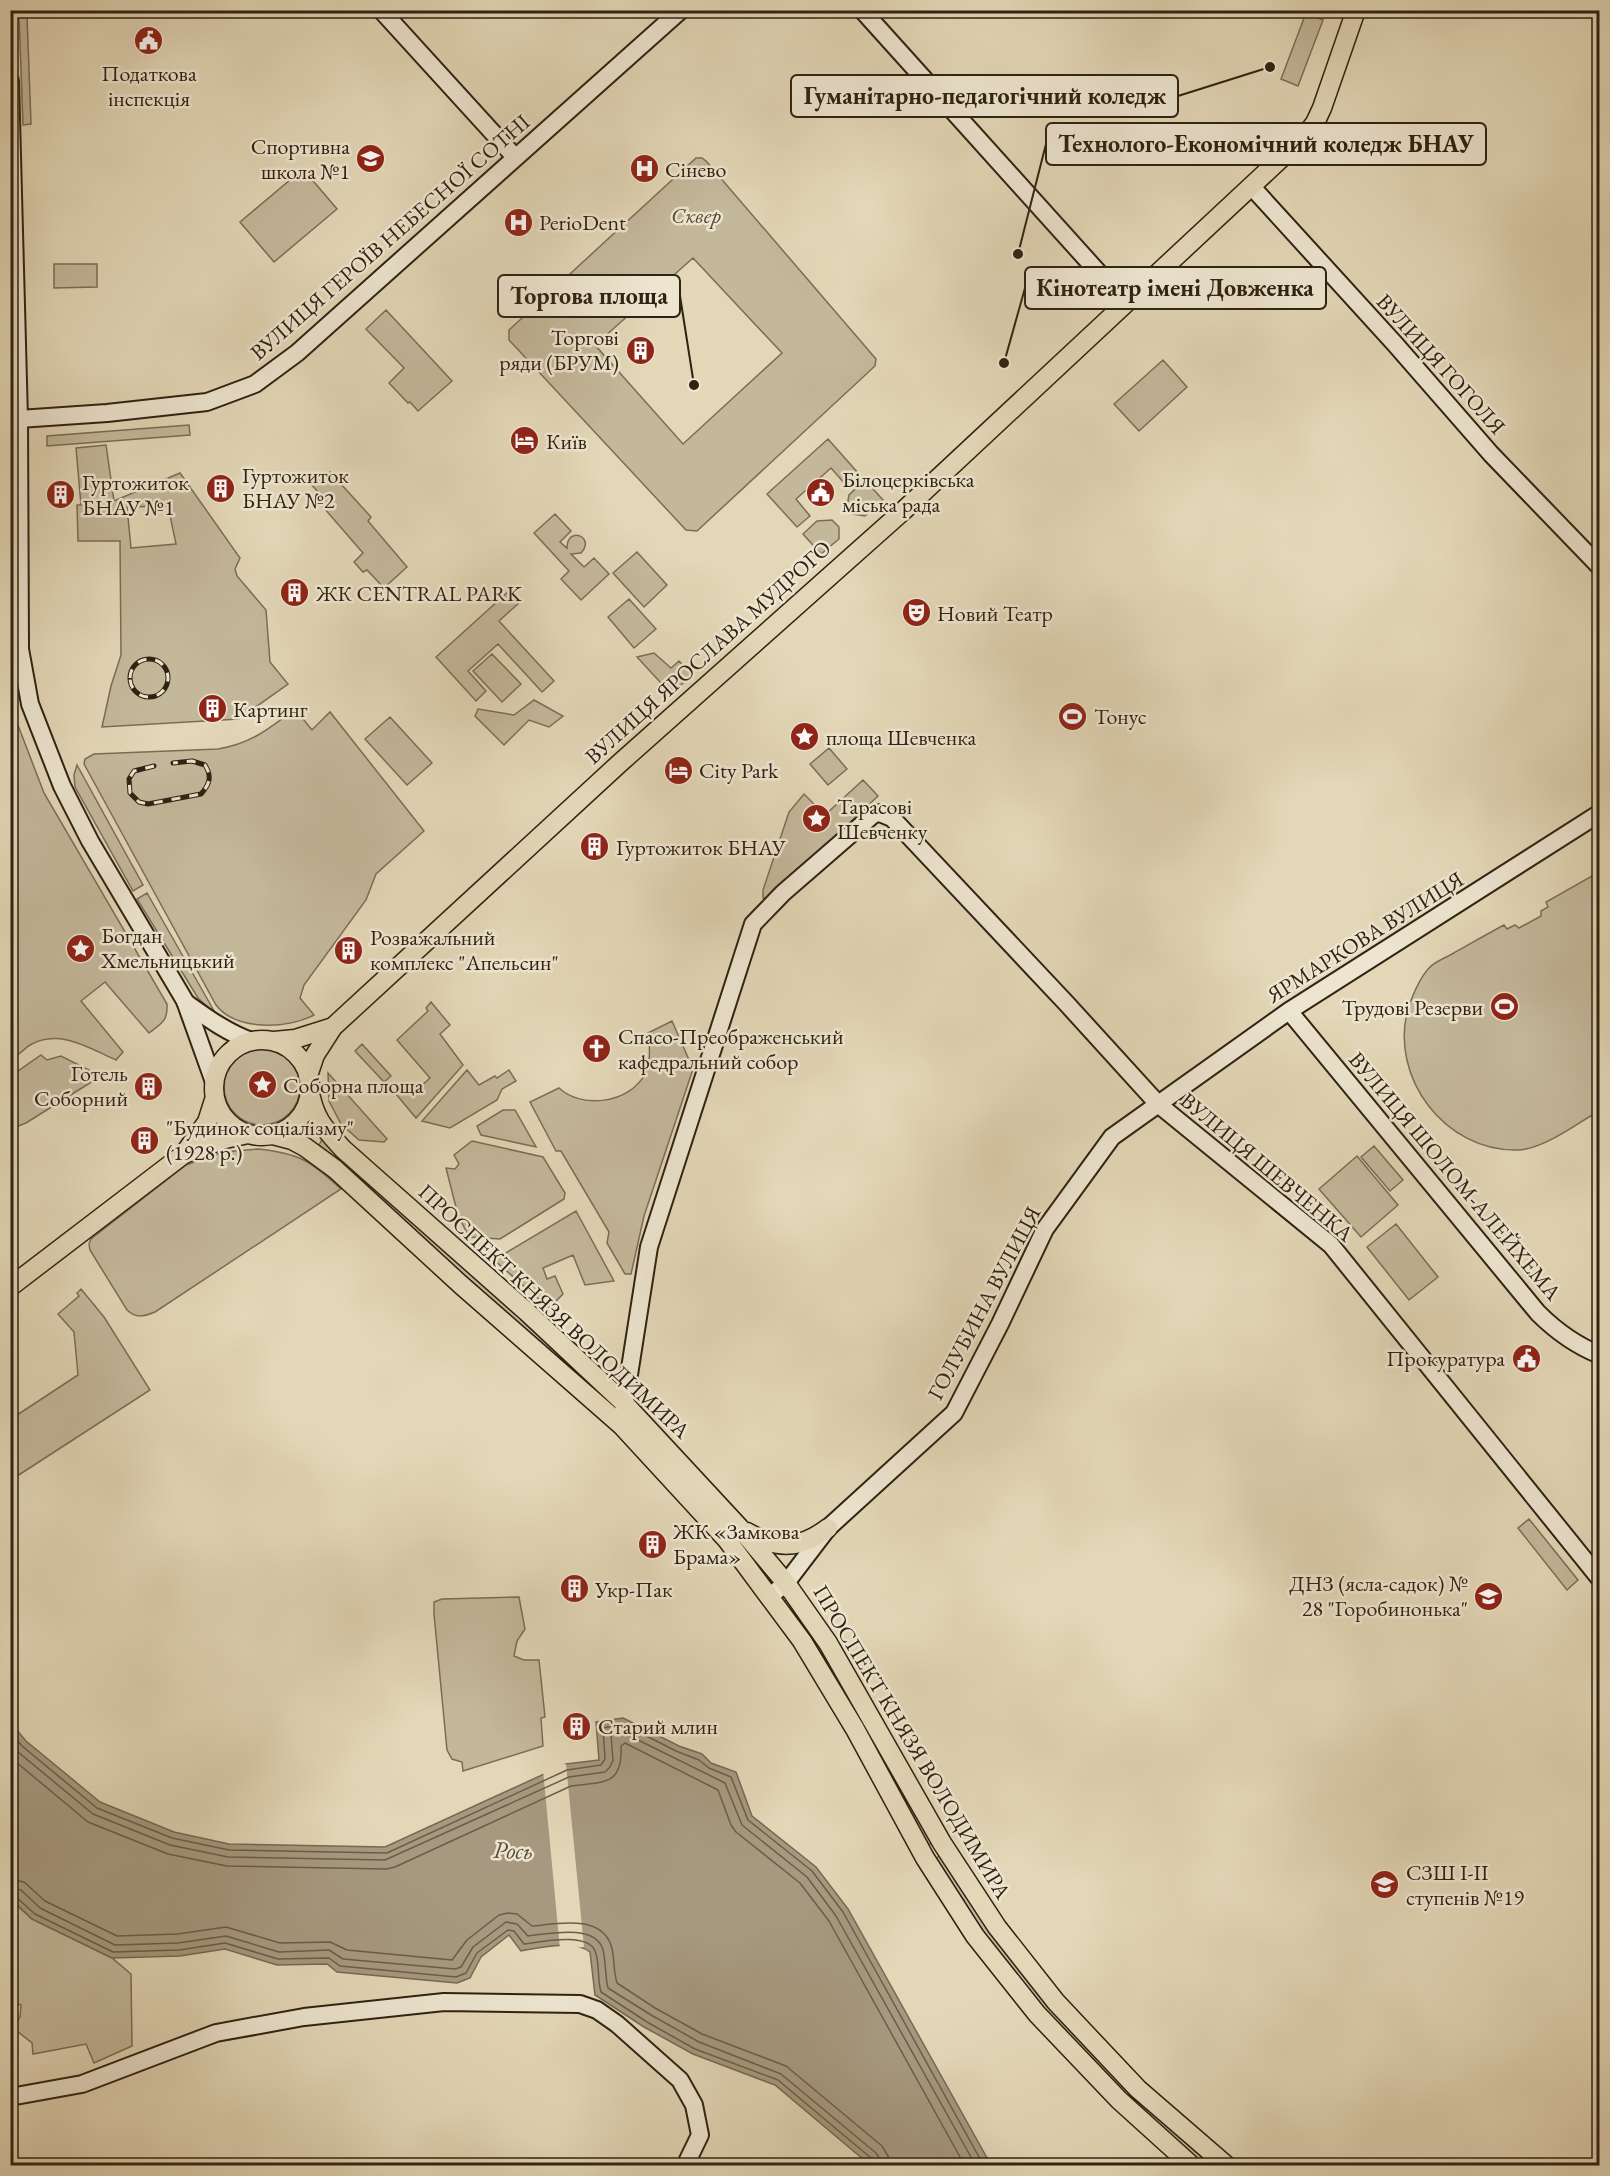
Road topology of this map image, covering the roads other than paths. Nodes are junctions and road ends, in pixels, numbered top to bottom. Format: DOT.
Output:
graph roads {
  1 [pos="381,10"];
  2 [pos="681,10"];
  3 [pos="862,10"];
  4 [pos="1356,10"];
  5 [pos="10,81"];
  6 [pos="515,157"];
  7 [pos="1252,187"];
  8 [pos="1125,302"];
  9 [pos="19,419"];
  10 [pos="1599,567"];
  11 [pos="1599,813"];
  12 [pos="185,1001"];
  13 [pos="1289,1011"];
  14 [pos="333,1027"];
  15 [pos="251,1041"];
  16 [pos="272,1041"];
  17 [pos="309,1082"];
  18 [pos="214,1091"];
  19 [pos="1158,1104"];
  20 [pos="248,1134"];
  21 [pos="269,1134"];
  22 [pos="184,1154"];
  23 [pos="10,1287"];
  24 [pos="1599,1355"];
  25 [pos="624,1403"];
  26 [pos="621,1425"];
  27 [pos="739,1527"];
  28 [pos="828,1528"];
  29 [pos="1599,1579"];
  30 [pos="786,1583"];
  31 [pos="769,1597"];
  32 [pos="10,2097"];
  33 [pos="685,2166"];
  34 [pos="1192,2166"];
  35 [pos="1227,2166"];
  1 -- 6 [label="street"];
  2 -- 6 [label="street, ВУЛИЦЯ ГЕРОЇВ НЕБЕСНОЇ СОТНІ"];
  3 -- 8 [label="street"];
  4 -- 7 [label="main road, ВУЛИЦЯ ЯРОСЛАВА МУДРОГО"];
  5 -- 9 [label="street"];
  6 -- 9 [label="street, ВУЛИЦЯ ГЕРОЇВ НЕБЕСНОЇ СОТНІ"];
  7 -- 8 [label="main road, ВУЛИЦЯ ЯРОСЛАВА МУДРОГО"];
  7 -- 10 [label="street, ВУЛИЦЯ ГОГОЛЯ"];
  8 -- 14 [label="main road, ВУЛИЦЯ ЯРОСЛАВА МУДРОГО"];
  9 -- 12 [label="street"];
  11 -- 13 [label="street, ЯРМАРКОВА ВУЛИЦЯ"];
  12 -- 15 [label="street"];
  12 -- 18 [label="street"];
  13 -- 19 [label="street, ЯРМАРКОВА ВУЛИЦЯ"];
  13 -- 24 [label="street, ВУЛИЦЯ ШОЛОМ-АЛЕЙХЕМА"];
  14 -- 16 [label="main road, ВУЛИЦЯ ЯРОСЛАВА МУДРОГО"];
  14 -- 17 [label="main road, ВУЛИЦЯ ЯРОСЛАВА МУДРОГО"];
  15 -- 16 [label="main road"];
  15 -- 18 [label="main road"];
  16 -- 17 [label="main road"];
  17 -- 21 [label="main road"];
  17 -- 25 [label="main road, ПРОСПЕКТ КНЯЗЯ ВОЛОДИМИРА"];
  18 -- 20 [label="main road"];
  18 -- 22 [label="main road"];
  19 -- 25 [label="street, ВУЛИЦЯ ШЕВЧЕНКА"];
  19 -- 28 [label="street, ГОЛУБИНА ВУЛИЦЯ"];
  19 -- 29 [label="street, ВУЛИЦЯ ШЕВЧЕНКА"];
  20 -- 21 [label="main road"];
  20 -- 22 [label="main road"];
  21 -- 26 [label="main road, ПРОСПЕКТ КНЯЗЯ ВОЛОДИМИРА"];
  22 -- 23 [label="main road"];
  25 -- 26 [label="street"];
  25 -- 27 [label="main road, ПРОСПЕКТ КНЯЗЯ ВОЛОДИМИРА"];
  26 -- 31 [label="main road, ПРОСПЕКТ КНЯЗЯ ВОЛОДИМИРА"];
  27 -- 28 [label="main road"];
  27 -- 30 [label="main road, ПРОСПЕКТ КНЯЗЯ ВОЛОДИМИРА"];
  28 -- 30 [label="street, ГОЛУБИНА ВУЛИЦЯ"];
  30 -- 31 [label="street, ГОЛУБИНА ВУЛИЦЯ"];
  30 -- 35 [label="main road, ПРОСПЕКТ КНЯЗЯ ВОЛОДИМИРА"];
  31 -- 34 [label="main road, ПРОСПЕКТ КНЯЗЯ ВОЛОДИМИРА"];
  32 -- 33 [label="street"];
}
